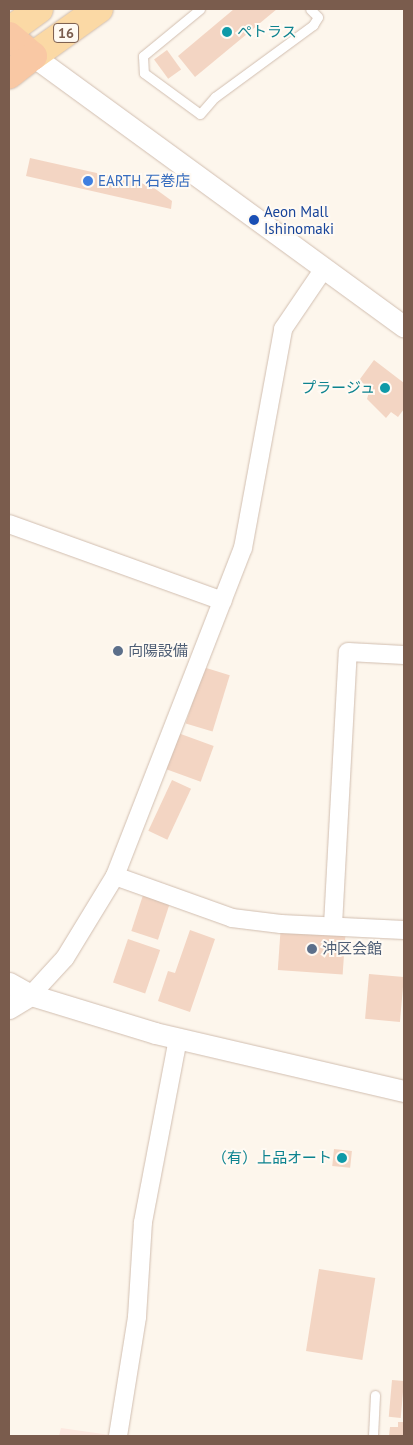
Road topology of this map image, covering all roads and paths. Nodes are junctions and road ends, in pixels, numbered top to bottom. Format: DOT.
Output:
graph roads {
  1 [pos="38,9"];
  2 [pos="99,9"];
  3 [pos="200,9"];
  4 [pos="310,9"];
  5 [pos="9,30"];
  6 [pos="9,36"];
  7 [pos="33,56"];
  8 [pos="9,74"];
  9 [pos="323,270"];
  10 [pos="404,327"];
  11 [pos="9,524"];
  12 [pos="223,601"];
  13 [pos="404,655"];
  14 [pos="115,876"];
  15 [pos="332,924"];
  16 [pos="404,930"];
  17 [pos="9,982"];
  18 [pos="30,995"];
  19 [pos="9,1008"];
  20 [pos="178,1039"];
  21 [pos="404,1090"];
  22 [pos="375,1395"];
  23 [pos="118,1436"];
  24 [pos="373,1436"];
  1 -- 5 [label="main road, 16"];
  2 -- 7 [label="main road, 16"];
  3 -- 4 [label="lane"];
  6 -- 7 [label="highway"];
  7 -- 8 [label="highway"];
  7 -- 9 [label="street"];
  9 -- 10 [label="street"];
  9 -- 12 [label="street"];
  11 -- 12 [label="street"];
  12 -- 14 [label="street"];
  13 -- 15 [label="street"];
  14 -- 15 [label="street"];
  14 -- 18 [label="street"];
  15 -- 16 [label="street"];
  17 -- 18 [label="street"];
  18 -- 19 [label="street"];
  18 -- 20 [label="street"];
  20 -- 21 [label="street"];
  20 -- 23 [label="street"];
  22 -- 24 [label="lane"];
}
